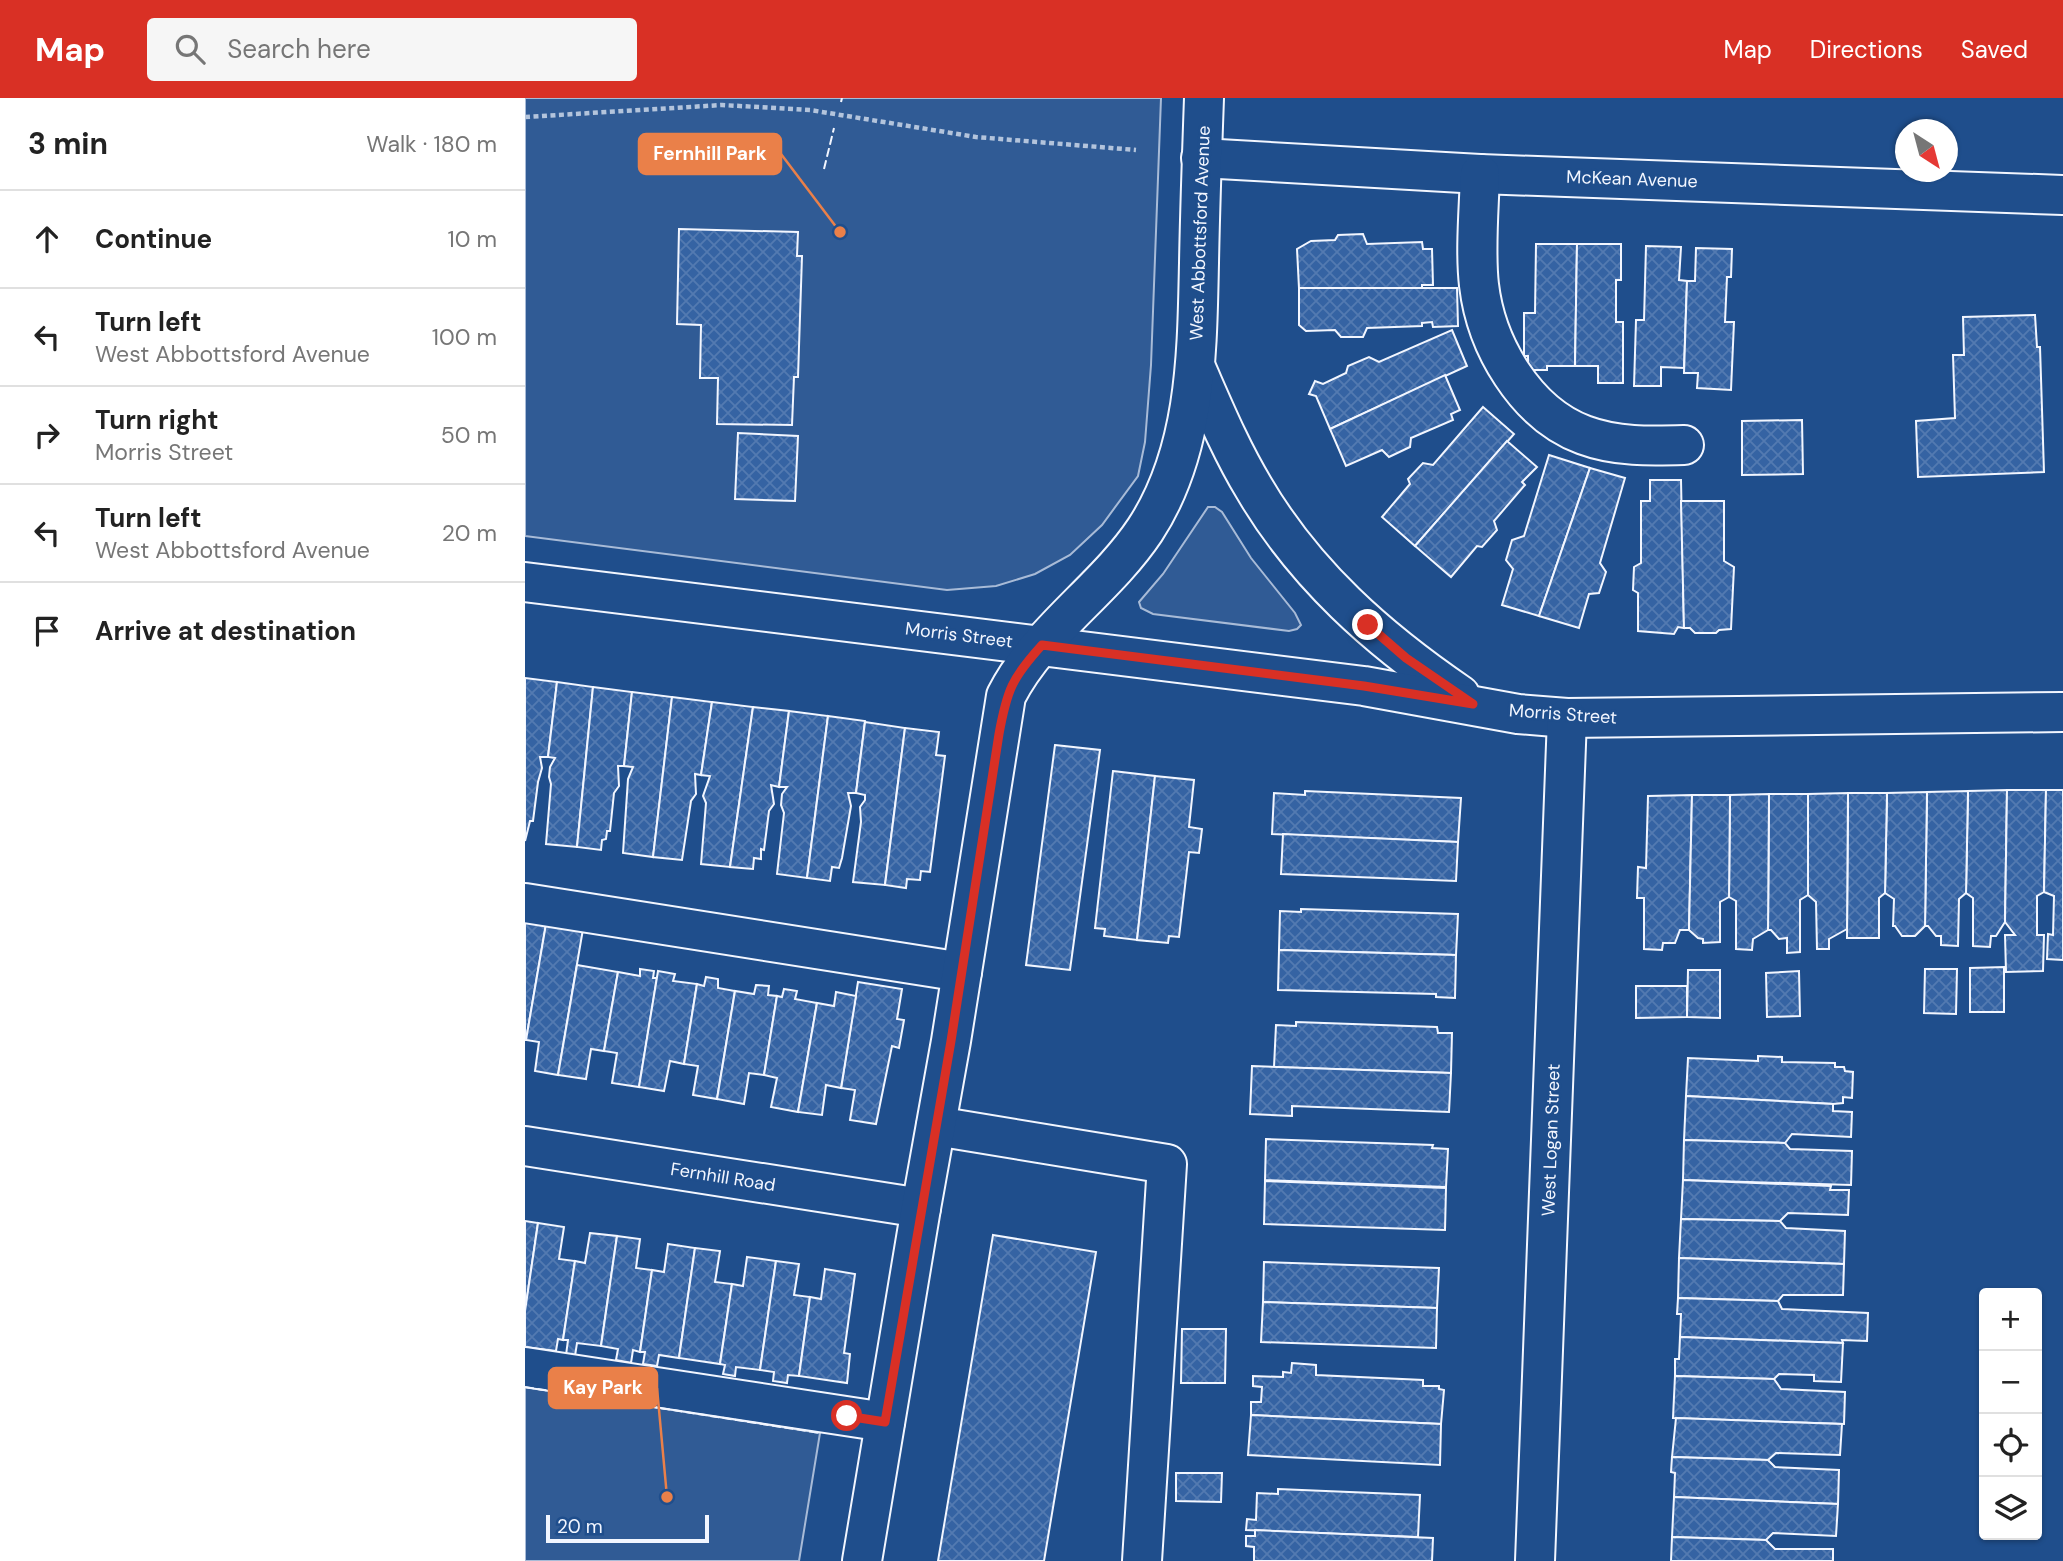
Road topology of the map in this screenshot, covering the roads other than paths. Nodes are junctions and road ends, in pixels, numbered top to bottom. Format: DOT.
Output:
graph roads {
  1 [pos="1204,98"];
  2 [pos="1201,158"];
  3 [pos="1480,174"];
  4 [pos="2063,195"];
  5 [pos="1196,368"];
  6 [pos="1684,445"];
  7 [pos="525,582"];
  8 [pos="1042,645"];
  9 [pos="1473,704"];
  10 [pos="2063,712"];
  11 [pos="1567,718"];
  12 [pos="525,903"];
  13 [pos="962,972"];
  14 [pos="936,1126"];
  15 [pos="525,1146"];
  16 [pos="921,1208"];
  17 [pos="525,1367"];
  18 [pos="885,1422"];
  19 [pos="862,1561"];
  20 [pos="1142,1561"];
  21 [pos="1535,1561"];
  1 -- 2 [label="street, West Abbottsford Avenue"];
  2 -- 3 [label="street, McKean Avenue"];
  2 -- 5 [label="street, West Abbottsford Avenue"];
  3 -- 4 [label="street, McKean Avenue"];
  3 -- 6 [label="street"];
  5 -- 8 [label="street, West Abbottsford Avenue"];
  5 -- 9 [label="street, West Abbottsford Avenue"];
  7 -- 8 [label="street, Morris Street"];
  8 -- 9 [label="street, Morris Street"];
  8 -- 13 [label="street, West Abbottsford Avenue"];
  9 -- 11 [label="street, Morris Street"];
  10 -- 11 [label="street, Morris Street"];
  11 -- 21 [label="street, West Logan Street"];
  12 -- 13 [label="street"];
  13 -- 14 [label="street, West Abbottsford Avenue"];
  14 -- 16 [label="street, West Abbottsford Avenue"];
  14 -- 20 [label="street"];
  15 -- 16 [label="street, Fernhill Road"];
  16 -- 18 [label="street, West Abbottsford Avenue"];
  17 -- 18 [label="street"];
  18 -- 19 [label="street, West Abbottsford Avenue"];
}
